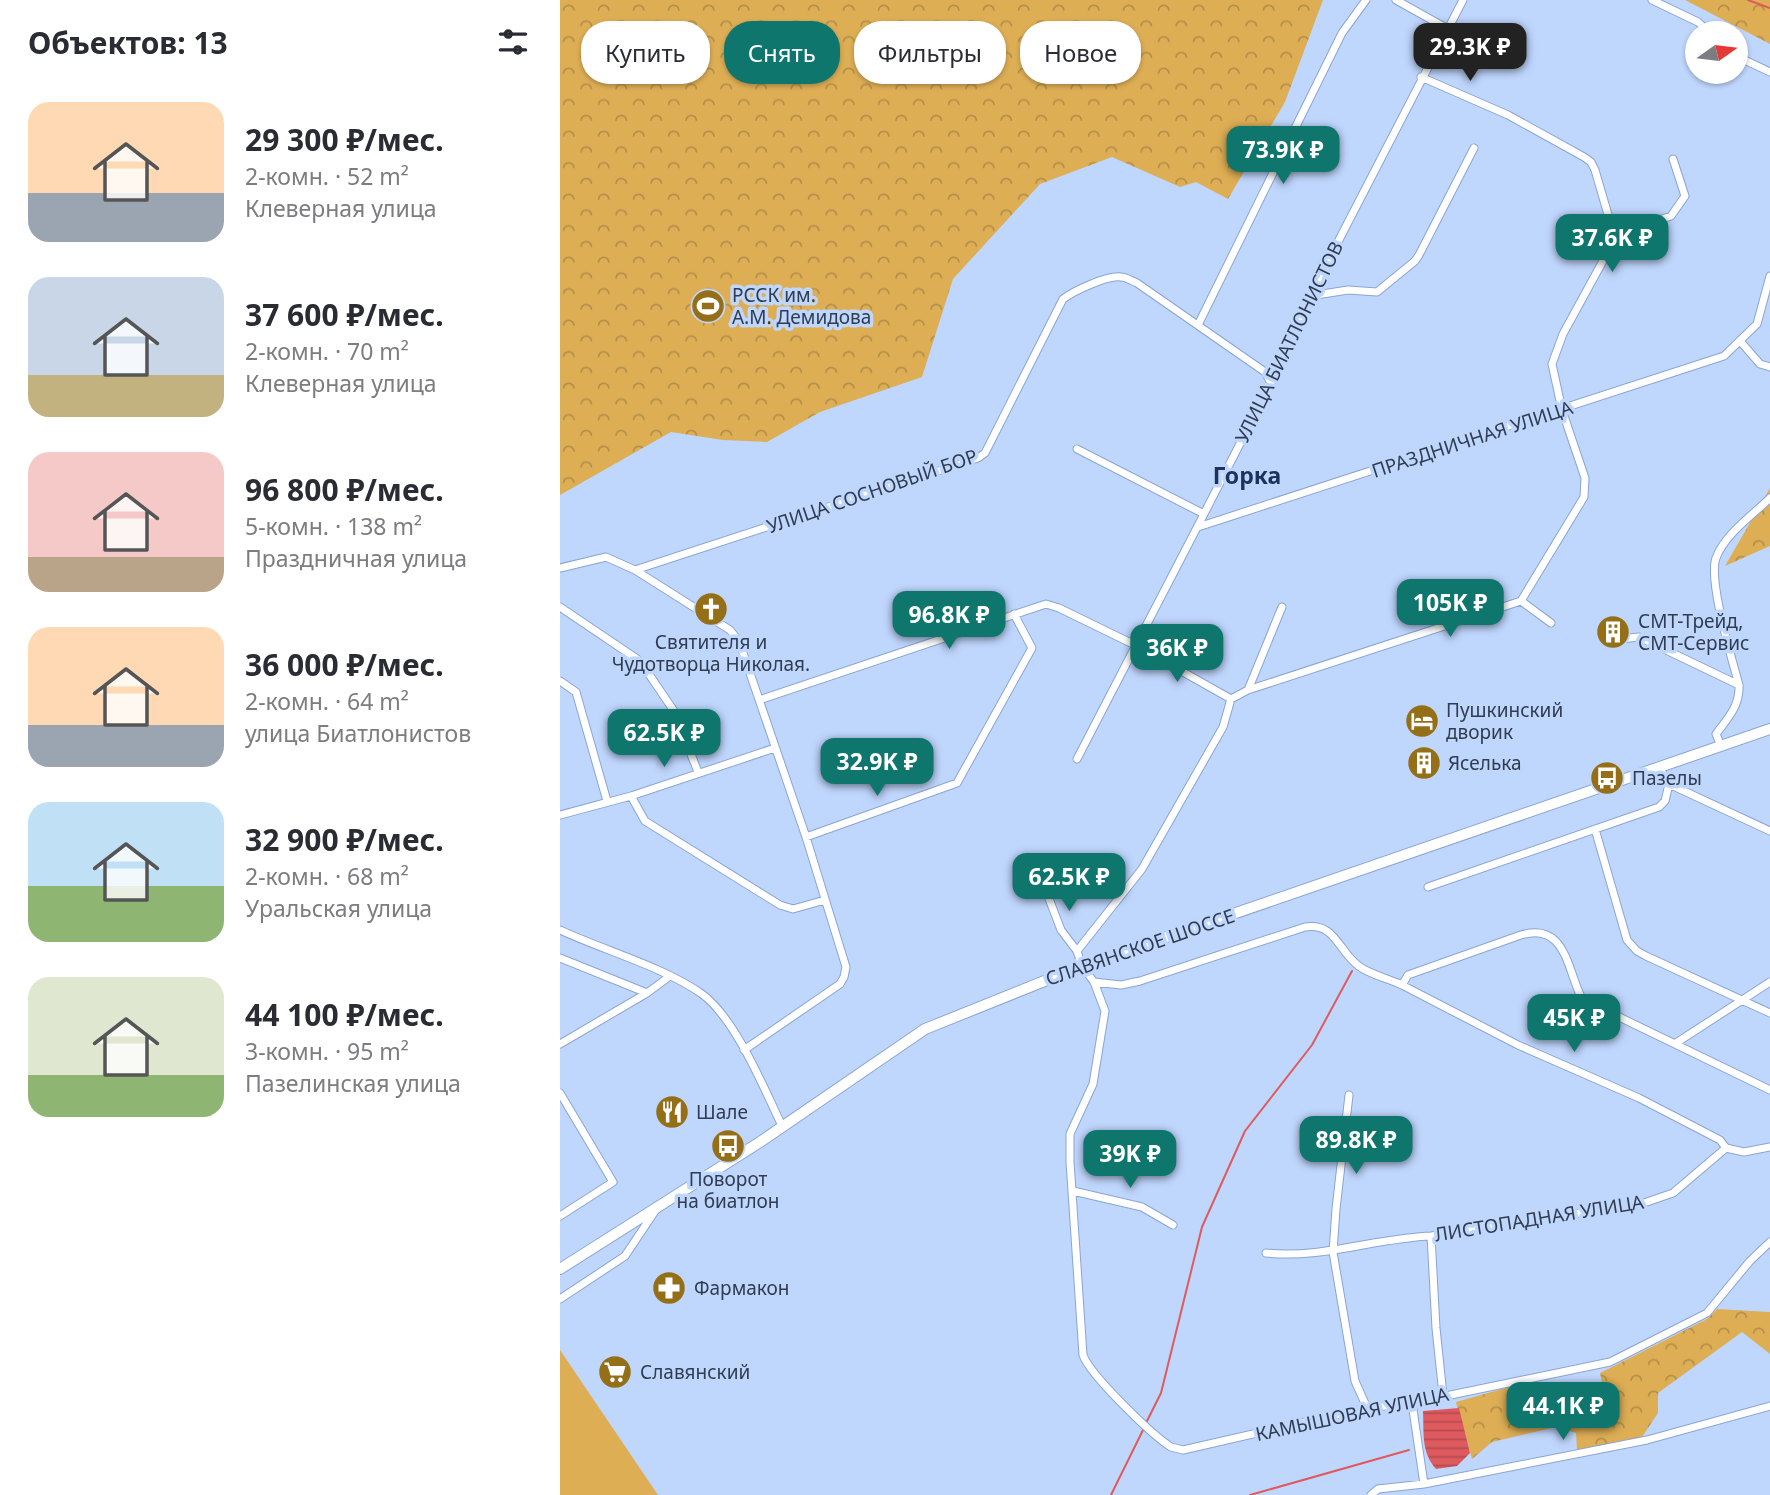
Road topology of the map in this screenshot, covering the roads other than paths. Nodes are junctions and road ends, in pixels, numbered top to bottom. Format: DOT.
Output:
graph roads {
  1 [pos="1366,0"];
  2 [pos="1395,0"];
  3 [pos="1463,0"];
  4 [pos="1652,0"];
  5 [pos="1696,21"];
  6 [pos="1448,29"];
  7 [pos="1748,62"];
  8 [pos="1770,72"];
  9 [pos="1421,77"];
  10 [pos="1474,148"];
  11 [pos="1673,159"];
  12 [pos="1612,236"];
  13 [pos="1770,276"];
  14 [pos="1310,296"];
  15 [pos="1198,325"];
  16 [pos="1740,341"];
  17 [pos="1770,367"];
  18 [pos="1271,383"];
  19 [pos="1562,410"];
  20 [pos="1077,449"];
  21 [pos="1770,498"];
  22 [pos="1204,514"];
  23 [pos="1198,527"];
  24 [pos="560,568"];
  25 [pos="635,570"];
  26 [pos="1521,601"];
  27 [pos="560,607"];
  28 [pos="1282,607"];
  29 [pos="1014,614"];
  30 [pos="1551,623"];
  31 [pos="1610,640"];
  32 [pos="1137,646"];
  33 [pos="560,681"];
  34 [pos="1739,685"];
  35 [pos="1248,690"];
  36 [pos="1231,699"];
  37 [pos="759,700"];
  38 [pos="1770,729"];
  39 [pos="1721,746"];
  40 [pos="775,748"];
  41 [pos="1077,759"];
  42 [pos="1659,767"];
  43 [pos="698,772"];
  44 [pos="1669,784"];
  45 [pos="631,796"];
  46 [pos="607,801"];
  47 [pos="560,815"];
  48 [pos="1595,829"];
  49 [pos="1770,831"];
  50 [pos="807,837"];
  51 [pos="1044,861"];
  52 [pos="1428,887"];
  53 [pos="825,900"];
  54 [pos="560,930"];
  55 [pos="1077,951"];
  56 [pos="561,958"];
  57 [pos="1082,966"];
  58 [pos="670,976"];
  59 [pos="1094,982"];
  60 [pos="1770,982"];
  61 [pos="1402,985"];
  62 [pos="647,993"];
  63 [pos="1744,1001"];
  64 [pos="1770,1013"];
  65 [pos="1676,1043"];
  66 [pos="560,1044"];
  67 [pos="744,1050"];
  68 [pos="1770,1090"];
  69 [pos="560,1093"];
  70 [pos="1349,1095"];
  71 [pos="782,1126"];
  72 [pos="1770,1147"];
  73 [pos="1726,1148"];
  74 [pos="1073,1191"];
  75 [pos="656,1208"];
  76 [pos="560,1216"];
  77 [pos="1173,1225"];
  78 [pos="1431,1236"];
  79 [pos="1770,1242"];
  80 [pos="1334,1252"];
  81 [pos="1266,1253"];
  82 [pos="560,1269"];
  83 [pos="560,1299"];
  84 [pos="1443,1395"];
  85 [pos="1412,1403"];
  86 [pos="1770,1406"];
  87 [pos="1367,1408"];
  88 [pos="1424,1484"];
  89 [pos="1371,1495"];
  1 -- 15 [label="street"];
  2 -- 6 [label="street"];
  3 -- 6 [label="street, УЛИЦА БИАТЛОНИСТОВ"];
  4 -- 5 [label="street"];
  6 -- 9 [label="street, УЛИЦА БИАТЛОНИСТОВ"];
  7 -- 8 [label="street"];
  9 -- 12 [label="street"];
  9 -- 14 [label="street, УЛИЦА БИАТЛОНИСТОВ"];
  10 -- 14 [label="street"];
  11 -- 12 [label="street"];
  12 -- 19 [label="street"];
  13 -- 16 [label="street"];
  14 -- 18 [label="street, УЛИЦА БИАТЛОНИСТОВ"];
  15 -- 18 [label="street, УЛИЦА СОСНОВЫЙ БОР"];
  15 -- 25 [label="street, УЛИЦА СОСНОВЫЙ БОР"];
  16 -- 17 [label="street"];
  16 -- 19 [label="street, ПРАЗДНИЧНАЯ УЛИЦА"];
  18 -- 22 [label="street, УЛИЦА БИАТЛОНИСТОВ"];
  19 -- 23 [label="street, ПРАЗДНИЧНАЯ УЛИЦА"];
  19 -- 26 [label="street"];
  20 -- 22 [label="street"];
  21 -- 34 [label="street"];
  22 -- 23 [label="street, УЛИЦА БИАТЛОНИСТОВ"];
  23 -- 32 [label="street, УЛИЦА БИАТЛОНИСТОВ"];
  24 -- 25 [label="street"];
  25 -- 37 [label="street"];
  26 -- 30 [label="street"];
  26 -- 35 [label="street"];
  27 -- 43 [label="street"];
  28 -- 35 [label="street"];
  29 -- 32 [label="street"];
  29 -- 37 [label="street"];
  29 -- 50 [label="street"];
  31 -- 34 [label="street"];
  32 -- 36 [label="street"];
  32 -- 41 [label="street, УЛИЦА БИАТЛОНИСТОВ"];
  33 -- 46 [label="street"];
  34 -- 39 [label="street"];
  35 -- 36 [label="street"];
  36 -- 55 [label="street"];
  37 -- 40 [label="street"];
  38 -- 39 [label="main road, СЛАВЯНСКОЕ ШОССЕ"];
  39 -- 42 [label="main road, СЛАВЯНСКОЕ ШОССЕ"];
  40 -- 43 [label="street"];
  40 -- 50 [label="street"];
  42 -- 44 [label="street"];
  42 -- 57 [label="main road, СЛАВЯНСКОЕ ШОССЕ"];
  43 -- 45 [label="street"];
  44 -- 48 [label="street"];
  44 -- 49 [label="street"];
  45 -- 46 [label="street"];
  45 -- 53 [label="street"];
  46 -- 47 [label="street"];
  48 -- 52 [label="street"];
  48 -- 63 [label="street"];
  50 -- 53 [label="street"];
  51 -- 55 [label="street"];
  53 -- 67 [label="street"];
  54 -- 58 [label="street"];
  55 -- 57 [label="street"];
  56 -- 62 [label="street"];
  57 -- 59 [label="street"];
  57 -- 71 [label="main road, СЛАВЯНСКОЕ ШОССЕ"];
  58 -- 62 [label="street"];
  58 -- 67 [label="street"];
  59 -- 61 [label="street"];
  59 -- 74 [label="street"];
  60 -- 63 [label="street"];
  61 -- 65 [label="street"];
  61 -- 73 [label="street"];
  62 -- 66 [label="street"];
  63 -- 64 [label="street"];
  63 -- 65 [label="street"];
  65 -- 68 [label="street"];
  67 -- 71 [label="street"];
  69 -- 76 [label="street"];
  70 -- 80 [label="street"];
  71 -- 75 [label="main road, СЛАВЯНСКОЕ ШОССЕ"];
  72 -- 73 [label="street"];
  73 -- 78 [label="street, ЛИСТОПАДНАЯ УЛИЦА"];
  74 -- 77 [label="street"];
  74 -- 87 [label="street, КАМЫШОВАЯ УЛИЦА"];
  75 -- 82 [label="main road, СЛАВЯНСКОЕ ШОССЕ"];
  75 -- 83 [label="street"];
  78 -- 80 [label="street, ЛИСТОПАДНАЯ УЛИЦА"];
  78 -- 84 [label="street"];
  79 -- 84 [label="street, КАМЫШОВАЯ УЛИЦА"];
  80 -- 81 [label="street, ЛИСТОПАДНАЯ УЛИЦА"];
  80 -- 87 [label="street"];
  84 -- 85 [label="street, КАМЫШОВАЯ УЛИЦА"];
  85 -- 87 [label="street, КАМЫШОВАЯ УЛИЦА"];
  85 -- 88 [label="street"];
  86 -- 88 [label="street"];
  88 -- 89 [label="street"];
}
